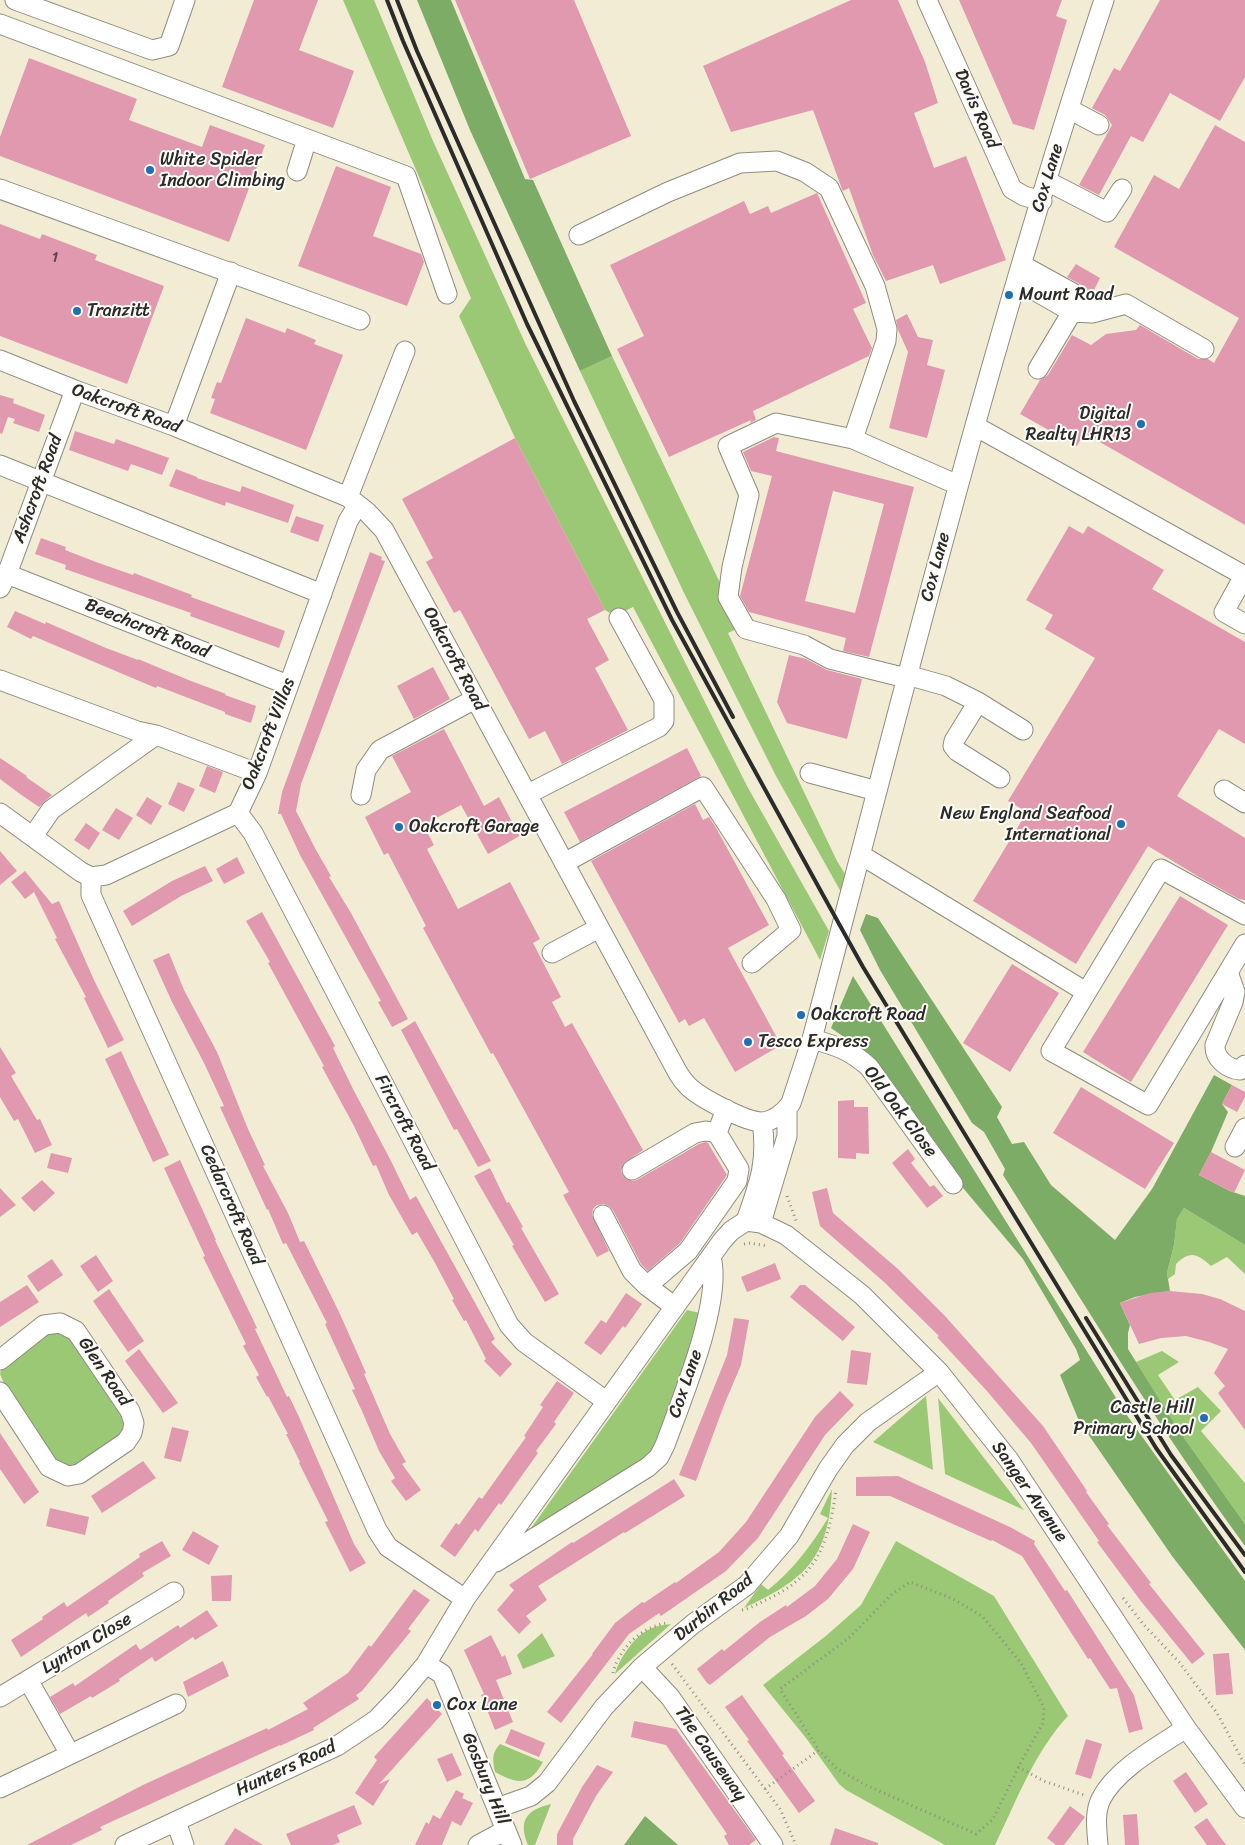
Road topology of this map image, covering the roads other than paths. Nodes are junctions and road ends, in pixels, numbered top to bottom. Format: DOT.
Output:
graph roads {
  1 [pos="15,0"];
  2 [pos="185,0"];
  3 [pos="927,0"];
  4 [pos="1104,0"];
  5 [pos="0,24"];
  6 [pos="1069,109"];
  7 [pos="1098,125"];
  8 [pos="307,138"];
  9 [pos="297,171"];
  10 [pos="1047,181"];
  11 [pos="1122,189"];
  12 [pos="0,190"];
  13 [pos="1042,201"];
  14 [pos="579,235"];
  15 [pos="231,272"];
  16 [pos="1020,273"];
  17 [pos="447,294"];
  18 [pos="1072,312"];
  19 [pos="1092,313"];
  20 [pos="360,320"];
  21 [pos="1204,350"];
  22 [pos="405,351"];
  23 [pos="0,360"];
  24 [pos="1038,369"];
  25 [pos="75,390"];
  26 [pos="174,426"];
  27 [pos="975,426"];
  28 [pos="853,440"];
  29 [pos="0,465"];
  30 [pos="40,481"];
  31 [pos="958,486"];
  32 [pos="353,501"];
  33 [pos="1245,576"];
  34 [pos="3,581"];
  35 [pos="322,594"];
  36 [pos="619,618"];
  37 [pos="1245,624"];
  38 [pos="907,677"];
  39 [pos="0,680"];
  40 [pos="288,685"];
  41 [pos="475,698"];
  42 [pos="978,702"];
  43 [pos="1023,730"];
  44 [pos="156,735"];
  45 [pos="257,773"];
  46 [pos="810,773"];
  47 [pos="1000,778"];
  48 [pos="1224,790"];
  49 [pos="877,791"];
  50 [pos="528,794"];
  51 [pos="361,795"];
  52 [pos="1245,803"];
  53 [pos="0,812"];
  54 [pos="238,813"];
  55 [pos="33,836"];
  56 [pos="861,855"];
  57 [pos="564,862"];
  58 [pos="91,877"];
  59 [pos="1245,914"];
  60 [pos="599,928"];
  61 [pos="1245,944"];
  62 [pos="552,953"];
  63 [pos="752,963"];
  64 [pos="1228,972"];
  65 [pos="1086,992"];
  66 [pos="812,1039"];
  67 [pos="1245,1066"];
  68 [pos="726,1109"];
  69 [pos="775,1116"];
  70 [pos="1245,1128"];
  71 [pos="717,1133"];
  72 [pos="1235,1147"];
  73 [pos="770,1167"];
  74 [pos="632,1170"];
  75 [pos="953,1184"];
  76 [pos="603,1215"];
  77 [pos="746,1225"];
  78 [pos="713,1253"];
  79 [pos="647,1286"];
  80 [pos="675,1307"];
  81 [pos="0,1360"];
  82 [pos="939,1372"];
  83 [pos="0,1392"];
  84 [pos="606,1401"];
  85 [pos="488,1567"];
  86 [pos="174,1592"];
  87 [pos="465,1599"];
  88 [pos="426,1664"];
  89 [pos="642,1667"];
  90 [pos="28,1680"];
  91 [pos="0,1697"];
  92 [pos="176,1704"];
  93 [pos="1186,1728"];
  94 [pos="70,1754"];
  95 [pos="0,1788"];
  96 [pos="496,1808"];
  97 [pos="1245,1808"];
  98 [pos="176,1821"];
  99 [pos="509,1837"];
  100 [pos="125,1845"];
  101 [pos="184,1845"];
  102 [pos="478,1845"];
  103 [pos="774,1845"];
  104 [pos="1098,1845"];
  1 -- 2 [label="street"];
  3 -- 13 [label="street, Davis Road"];
  4 -- 6 [label="street, Cox Lane"];
  5 -- 8 [label="street"];
  6 -- 7 [label="street"];
  6 -- 10 [label="street, Cox Lane"];
  8 -- 9 [label="street"];
  8 -- 17 [label="street"];
  10 -- 11 [label="street"];
  10 -- 13 [label="street, Cox Lane"];
  12 -- 15 [label="street"];
  13 -- 16 [label="street, Cox Lane"];
  14 -- 28 [label="street"];
  15 -- 20 [label="street"];
  15 -- 26 [label="street"];
  16 -- 18 [label="street"];
  16 -- 19 [label="street"];
  16 -- 27 [label="street, Cox Lane"];
  18 -- 19 [label="street"];
  18 -- 24 [label="street"];
  19 -- 21 [label="street"];
  22 -- 32 [label="street, Oakcroft Villas"];
  23 -- 25 [label="street, Oakcroft Road"];
  25 -- 26 [label="street, Oakcroft Road"];
  25 -- 30 [label="street, Ashcroft Road"];
  26 -- 32 [label="street, Oakcroft Road"];
  27 -- 31 [label="street, Cox Lane"];
  27 -- 33 [label="street"];
  28 -- 31 [label="street"];
  28 -- 38 [label="street"];
  29 -- 30 [label="street"];
  30 -- 34 [label="street, Ashcroft Road"];
  30 -- 35 [label="street"];
  31 -- 38 [label="street, Cox Lane"];
  32 -- 35 [label="street, Oakcroft Villas"];
  32 -- 41 [label="street, Oakcroft Road"];
  33 -- 37 [label="street"];
  34 -- 40 [label="street, Beechcroft Road"];
  35 -- 40 [label="street, Oakcroft Villas"];
  36 -- 50 [label="street"];
  38 -- 42 [label="street"];
  38 -- 49 [label="street, Cox Lane"];
  39 -- 44 [label="street"];
  40 -- 45 [label="street, Oakcroft Villas"];
  41 -- 50 [label="street, Oakcroft Road"];
  41 -- 51 [label="street"];
  42 -- 43 [label="street"];
  42 -- 47 [label="street"];
  44 -- 45 [label="street"];
  44 -- 55 [label="street"];
  45 -- 54 [label="street, Oakcroft Villas"];
  46 -- 49 [label="street"];
  48 -- 52 [label="street"];
  49 -- 56 [label="street, Cox Lane"];
  50 -- 57 [label="street, Oakcroft Road"];
  53 -- 55 [label="street"];
  54 -- 58 [label="street, Oakcroft Villas"];
  54 -- 84 [label="street, Fircroft Road"];
  55 -- 58 [label="street"];
  56 -- 65 [label="street"];
  56 -- 66 [label="street, Cox Lane"];
  57 -- 60 [label="street, Oakcroft Road"];
  57 -- 63 [label="street"];
  58 -- 87 [label="street, Cedarcroft Road"];
  59 -- 65 [label="street"];
  60 -- 62 [label="street"];
  60 -- 68 [label="street, Oakcroft Road"];
  61 -- 64 [label="street"];
  64 -- 65 [label="street"];
  64 -- 67 [label="street"];
  66 -- 69 [label="street, Cox Lane"];
  66 -- 75 [label="street, Old Oak Close"];
  68 -- 69 [label="street, Oakcroft Road"];
  68 -- 71 [label="street"];
  69 -- 73 [label="street"];
  70 -- 72 [label="street"];
  71 -- 74 [label="street"];
  71 -- 79 [label="street"];
  73 -- 77 [label="street"];
  73 -- 77 [label="street"];
  76 -- 79 [label="street"];
  77 -- 78 [label="street, Cox Lane"];
  77 -- 82 [label="street, Sanger Avenue"];
  78 -- 80 [label="street, Cox Lane"];
  78 -- 85 [label="street, Cox Lane"];
  79 -- 80 [label="street"];
  80 -- 84 [label="street, Cox Lane"];
  81 -- 83 [label="street, Glen Road"];
  82 -- 89 [label="street, Durbin Road"];
  82 -- 93 [label="street, Sanger Avenue"];
  84 -- 85 [label="street, Cox Lane"];
  85 -- 87 [label="street, Cox Lane"];
  86 -- 90 [label="street, Lynton Close"];
  87 -- 88 [label="street, Cox Lane"];
  88 -- 96 [label="street, Gosbury Hill"];
  88 -- 98 [label="street, Hunters Road"];
  89 -- 96 [label="street, Durbin Road"];
  89 -- 103 [label="street, The Causeway"];
  90 -- 91 [label="street, Lynton Close"];
  90 -- 94 [label="street"];
  92 -- 94 [label="street"];
  93 -- 97 [label="street, Sanger Avenue"];
  93 -- 104 [label="street"];
  94 -- 95 [label="street"];
  96 -- 99 [label="street, Gosbury Hill"];
  98 -- 100 [label="street, Hunters Road"];
  98 -- 101 [label="street"];
  99 -- 102 [label="street"];
}
